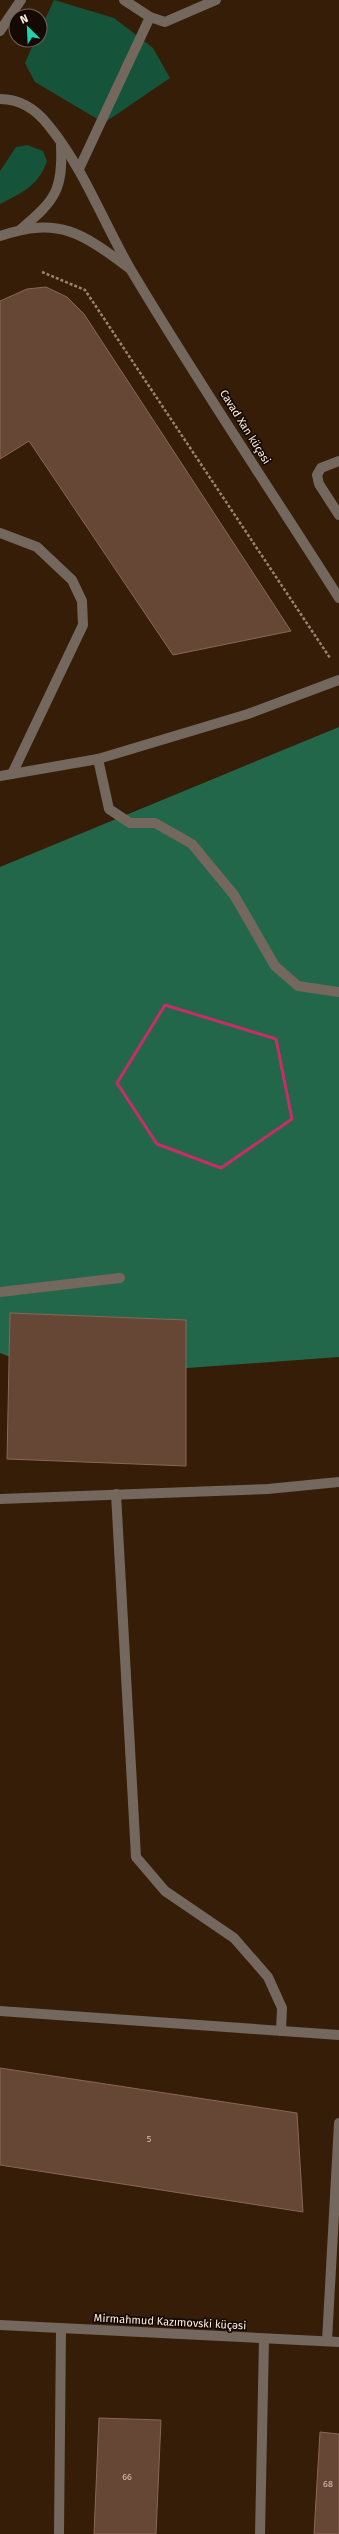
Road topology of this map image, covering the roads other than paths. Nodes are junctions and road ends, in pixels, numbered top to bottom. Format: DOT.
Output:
graph roads {
  1 [pos="21,0"];
  2 [pos="124,0"];
  3 [pos="216,0"];
  4 [pos="150,17"];
  5 [pos="0,31"];
  6 [pos="0,99"];
  7 [pos="61,145"];
  8 [pos="79,169"];
  9 [pos="22,229"];
  10 [pos="0,236"];
  11 [pos="130,269"];
  12 [pos="339,461"];
  13 [pos="339,515"];
  14 [pos="0,533"];
  15 [pos="339,598"];
  16 [pos="339,680"];
  17 [pos="98,759"];
  18 [pos="12,774"];
  19 [pos="0,776"];
  20 [pos="339,992"];
  21 [pos="120,1278"];
  22 [pos="0,1292"];
  23 [pos="339,1482"];
  24 [pos="116,1494"];
  25 [pos="0,1499"];
  26 [pos="0,2011"];
  27 [pos="281,2031"];
  28 [pos="339,2035"];
  29 [pos="339,2123"];
  30 [pos="0,2325"];
  31 [pos="61,2328"];
  32 [pos="264,2339"];
  33 [pos="327,2341"];
  34 [pos="339,2342"];
  35 [pos="59,2534"];
  36 [pos="260,2534"];
  1 -- 5 [label="street"];
  2 -- 4 [label="street"];
  3 -- 4 [label="street"];
  4 -- 8 [label="street"];
  6 -- 7 [label="street, Cavad Xan küçəsi"];
  7 -- 8 [label="street, Cavad Xan küçəsi"];
  7 -- 9 [label="street"];
  8 -- 11 [label="street, Cavad Xan küçəsi"];
  9 -- 10 [label="street"];
  9 -- 11 [label="street"];
  11 -- 15 [label="street, Cavad Xan küçəsi"];
  12 -- 13 [label="street"];
  14 -- 18 [label="street"];
  16 -- 17 [label="street"];
  17 -- 18 [label="street"];
  17 -- 20 [label="street"];
  18 -- 19 [label="street"];
  21 -- 22 [label="street"];
  23 -- 24 [label="street"];
  24 -- 25 [label="street"];
  24 -- 27 [label="street"];
  26 -- 27 [label="street"];
  27 -- 28 [label="street"];
  29 -- 33 [label="street"];
  30 -- 31 [label="street, Mirmahmud Kazımovski küçəsi"];
  31 -- 32 [label="street, Mirmahmud Kazımovski küçəsi"];
  31 -- 35 [label="street"];
  32 -- 33 [label="street, Mirmahmud Kazımovski küçəsi"];
  32 -- 36 [label="street"];
  33 -- 34 [label="street, Mirmahmud Kazımovski küçəsi"];
}
